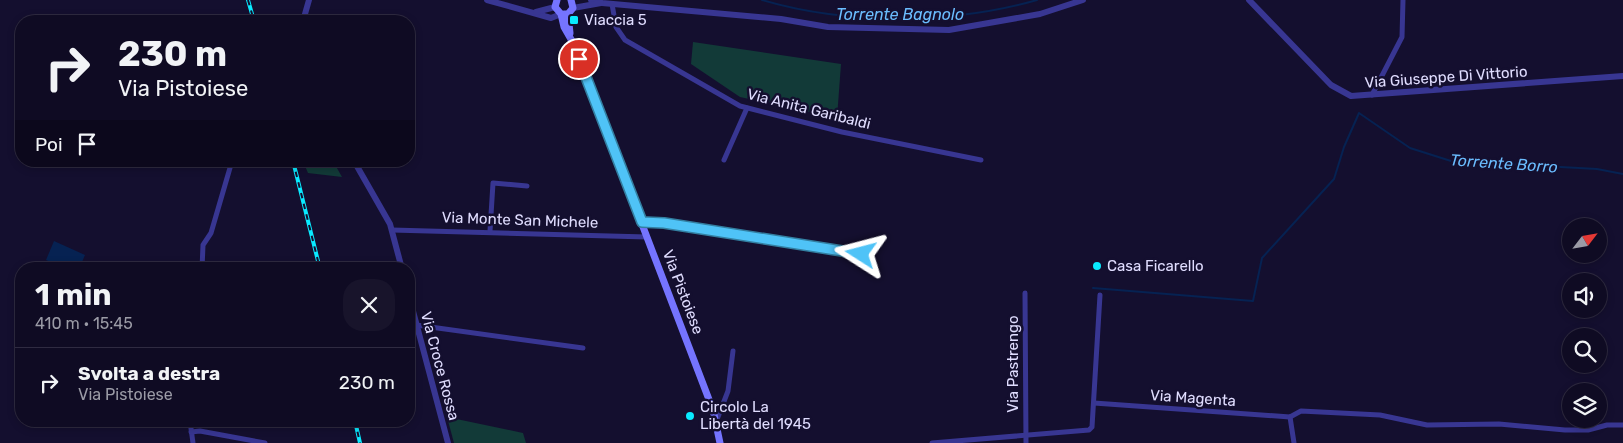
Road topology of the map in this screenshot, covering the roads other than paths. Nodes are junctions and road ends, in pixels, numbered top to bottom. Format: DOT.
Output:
graph roads {
  1 [pos="309,0"];
  2 [pos="487,0"];
  3 [pos="591,0"];
  4 [pos="1083,0"];
  5 [pos="1249,0"];
  6 [pos="1403,0"];
  7 [pos="602,3"];
  8 [pos="556,4"];
  9 [pos="612,4"];
  10 [pos="568,9"];
  11 [pos="532,12"];
  12 [pos="305,15"];
  13 [pos="1623,76"];
  14 [pos="1372,95"];
  15 [pos="748,108"];
  16 [pos="724,160"];
  17 [pos="981,160"];
  18 [pos="230,167"];
  19 [pos="357,167"];
  20 [pos="527,186"];
  21 [pos="642,222"];
  22 [pos="392,230"];
  23 [pos="490,231"];
  24 [pos="647,237"];
  25 [pos="861,254"];
  26 [pos="202,262"];
  27 [pos="400,262"];
  28 [pos="1025,293"];
  29 [pos="1100,295"];
  30 [pos="415,321"];
  31 [pos="416,325"];
  32 [pos="583,348"];
  33 [pos="733,351"];
  34 [pos="1094,403"];
  35 [pos="1290,417"];
  36 [pos="715,422"];
  37 [pos="1623,425"];
  38 [pos="191,427"];
  39 [pos="191,432"];
  40 [pos="1025,434"];
  41 [pos="193,443"];
  42 [pos="265,443"];
  43 [pos="448,443"];
  44 [pos="720,443"];
  45 [pos="932,443"];
  46 [pos="1026,443"];
  47 [pos="1294,443"];
  1 -- 12 [label="street"];
  2 -- 11 [label="street"];
  3 -- 7 [label="street"];
  4 -- 9 [label="street"];
  5 -- 14 [label="street, Via Giuseppe Di Vittorio"];
  6 -- 14 [label="street"];
  7 -- 9 [label="street"];
  7 -- 10 [label="street"];
  8 -- 10 [label="main road, Via Pistoiese"];
  8 -- 11 [label="street"];
  9 -- 15 [label="street, Via Anita Garibaldi"];
  10 -- 11 [label="street"];
  10 -- 21 [label="main road, Via Pistoiese"];
  13 -- 14 [label="street, Via Giuseppe Di Vittorio"];
  15 -- 16 [label="street"];
  15 -- 17 [label="street, Via Anita Garibaldi"];
  18 -- 26 [label="street"];
  19 -- 22 [label="street"];
  20 -- 23 [label="street"];
  21 -- 24 [label="main road, Via Pistoiese"];
  21 -- 25 [label="street"];
  22 -- 23 [label="street, Via Monte San Michele"];
  22 -- 27 [label="street"];
  23 -- 24 [label="street, Via Monte San Michele"];
  24 -- 36 [label="main road, Via Pistoiese"];
  28 -- 40 [label="street, Via Pastrengo"];
  29 -- 34 [label="street"];
  30 -- 31 [label="street, Via Croce Rossa"];
  31 -- 32 [label="street"];
  31 -- 43 [label="street, Via Croce Rossa"];
  33 -- 36 [label="street"];
  34 -- 35 [label="street, Via Magenta"];
  34 -- 40 [label="street"];
  35 -- 37 [label="street, Via Magenta"];
  35 -- 47 [label="street"];
  36 -- 44 [label="main road, Via Pistoiese"];
  38 -- 39 [label="street"];
  39 -- 41 [label="street"];
  39 -- 42 [label="street"];
  40 -- 45 [label="street"];
  40 -- 46 [label="street, Via Pastrengo"];
}
